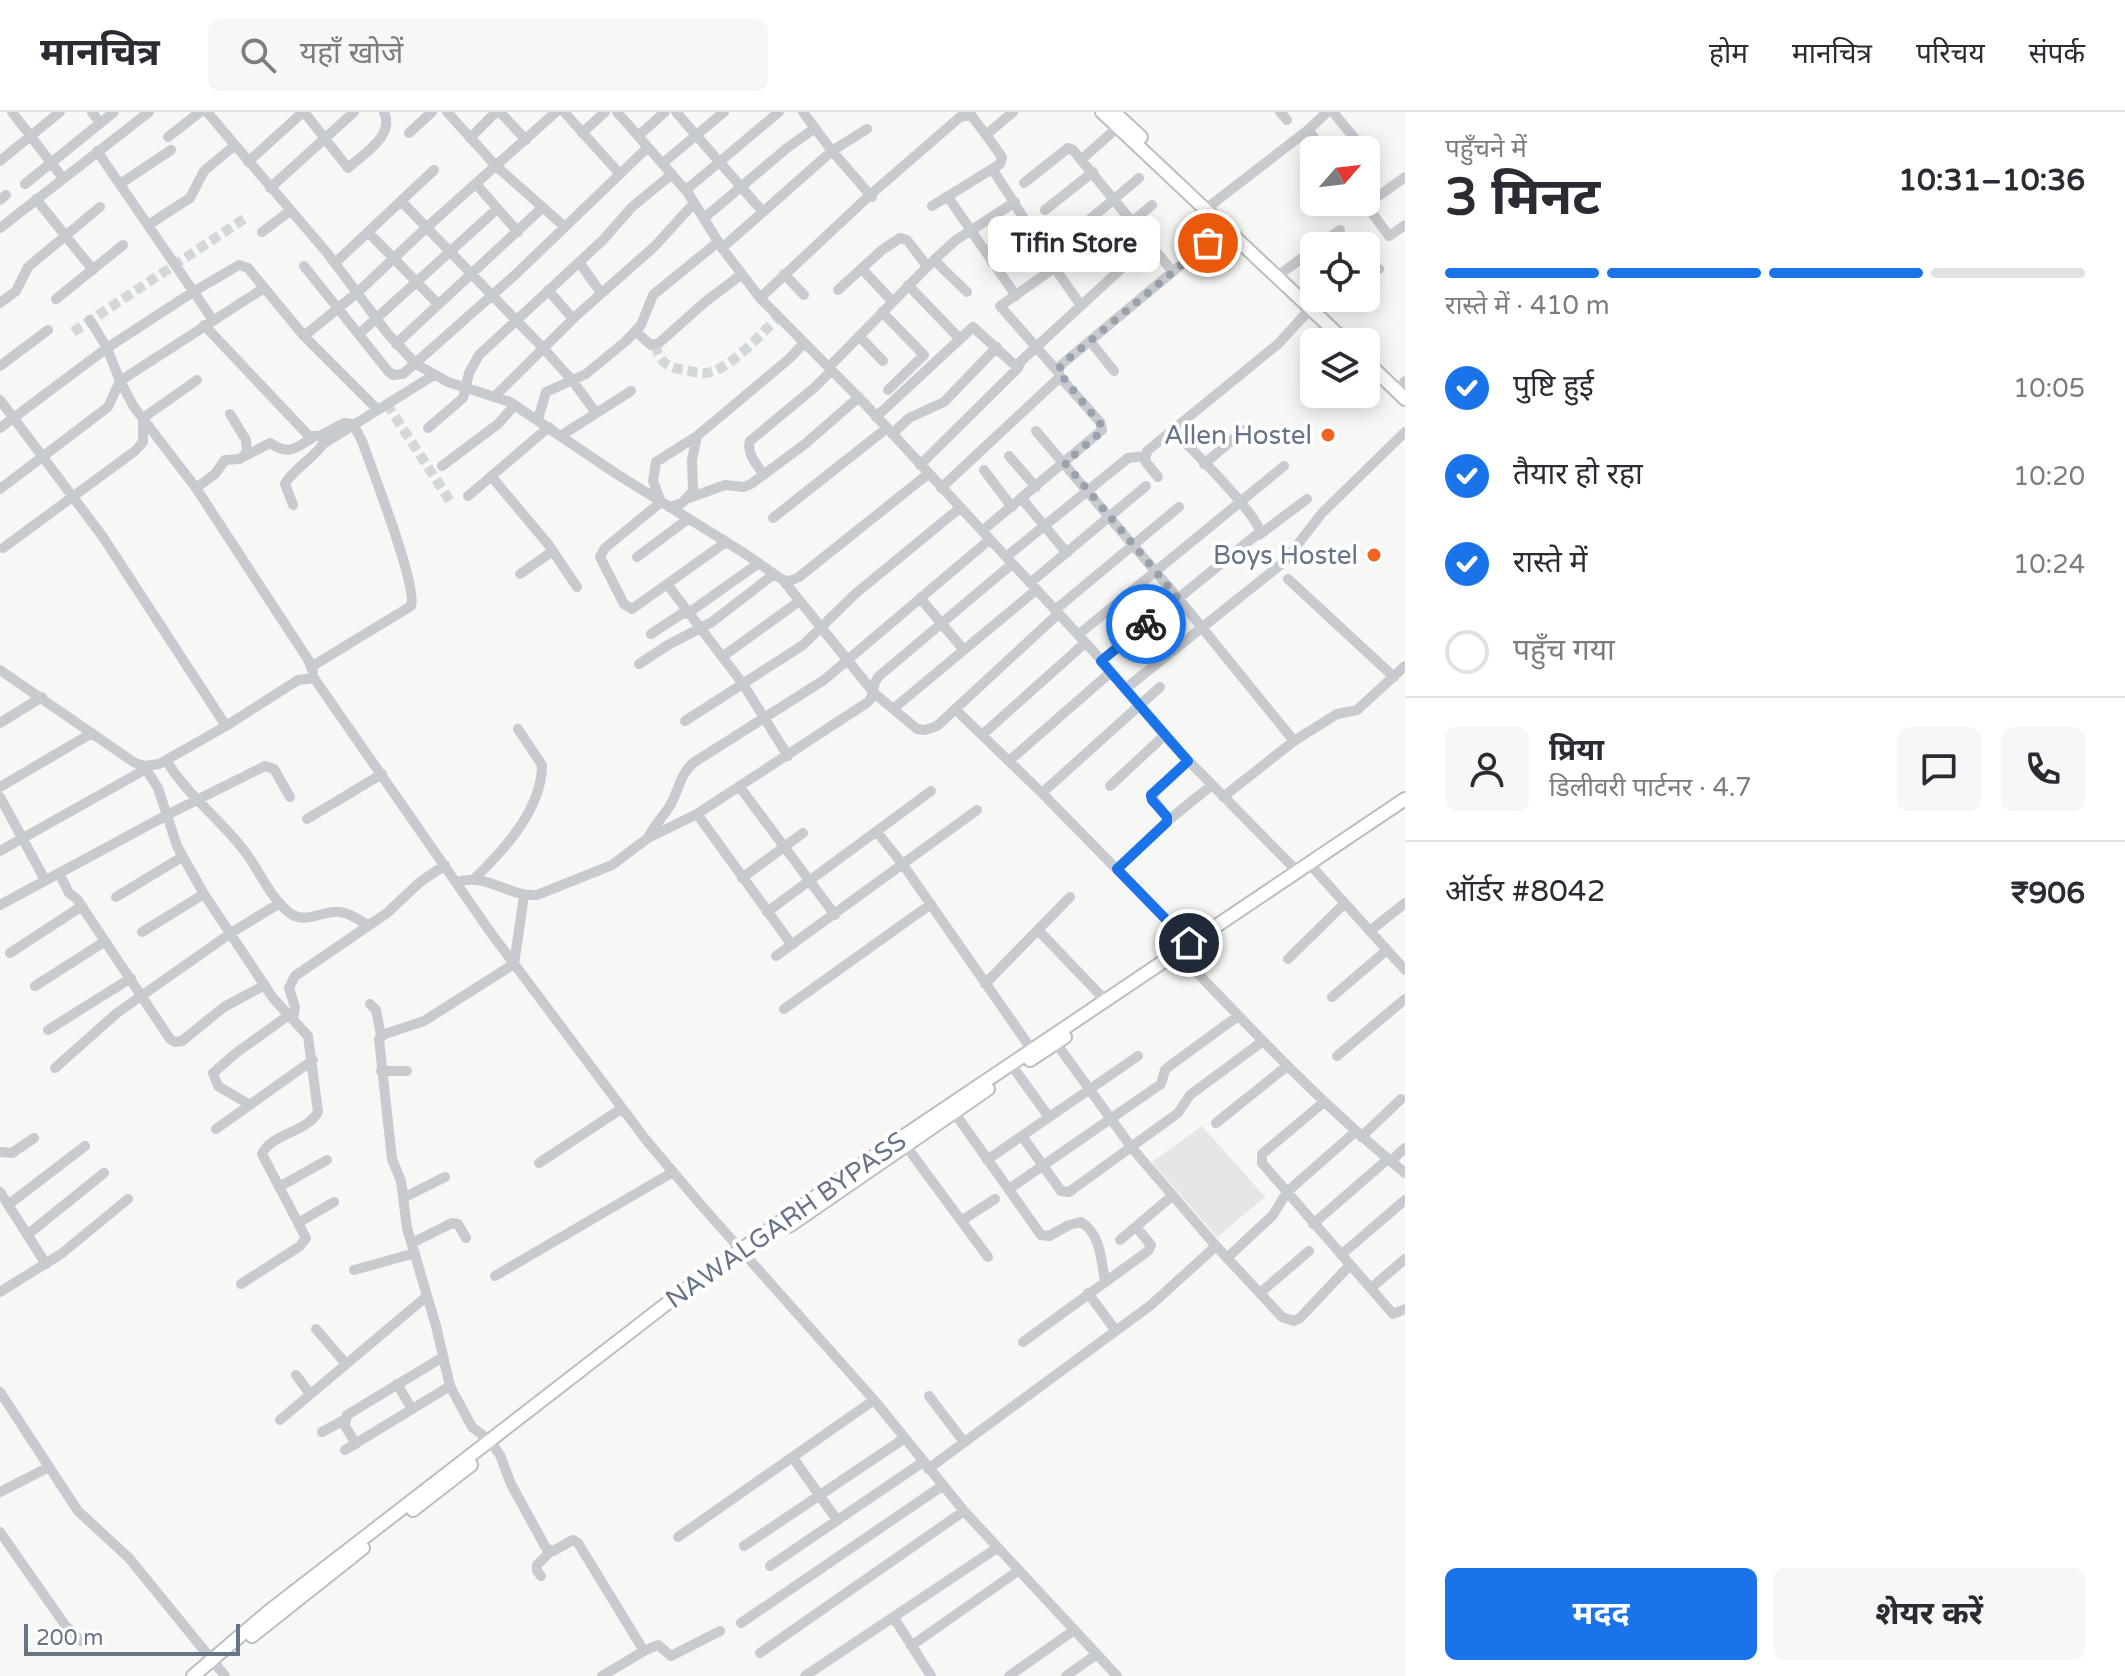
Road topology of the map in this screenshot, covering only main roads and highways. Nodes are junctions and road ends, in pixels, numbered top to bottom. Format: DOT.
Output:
graph roads {
  1 [pos="1102,112"];
  2 [pos="1120,117"];
  3 [pos="1300,291"];
  4 [pos="1300,294"];
  5 [pos="1319,312"];
  6 [pos="1321,312"];
  7 [pos="1334,328"];
  8 [pos="1340,328"];
  9 [pos="1380,364"];
  10 [pos="1380,375"];
  11 [pos="1404,385"];
  12 [pos="1405,399"];
  13 [pos="1405,799"];
  14 [pos="1405,807"];
  15 [pos="744,1253"];
  16 [pos="219,1667"];
  17 [pos="193,1676"];
  18 [pos="206,1676"];
  1 -- 2 [label="main road"];
  2 -- 3 [label="main road"];
  2 -- 4 [label="main road"];
  5 -- 7 [label="main road"];
  6 -- 8 [label="main road"];
  9 -- 11 [label="main road"];
  10 -- 12 [label="main road"];
  13 -- 15 [label="main road, NAWALGARH BYPASS"];
  14 -- 15 [label="main road, NAWALGARH BYPASS"];
  15 -- 16 [label="main road, NAWALGARH BYPASS"];
  16 -- 17 [label="main road, NAWALGARH BYPASS"];
  16 -- 18 [label="main road, NAWALGARH BYPASS"];
}
